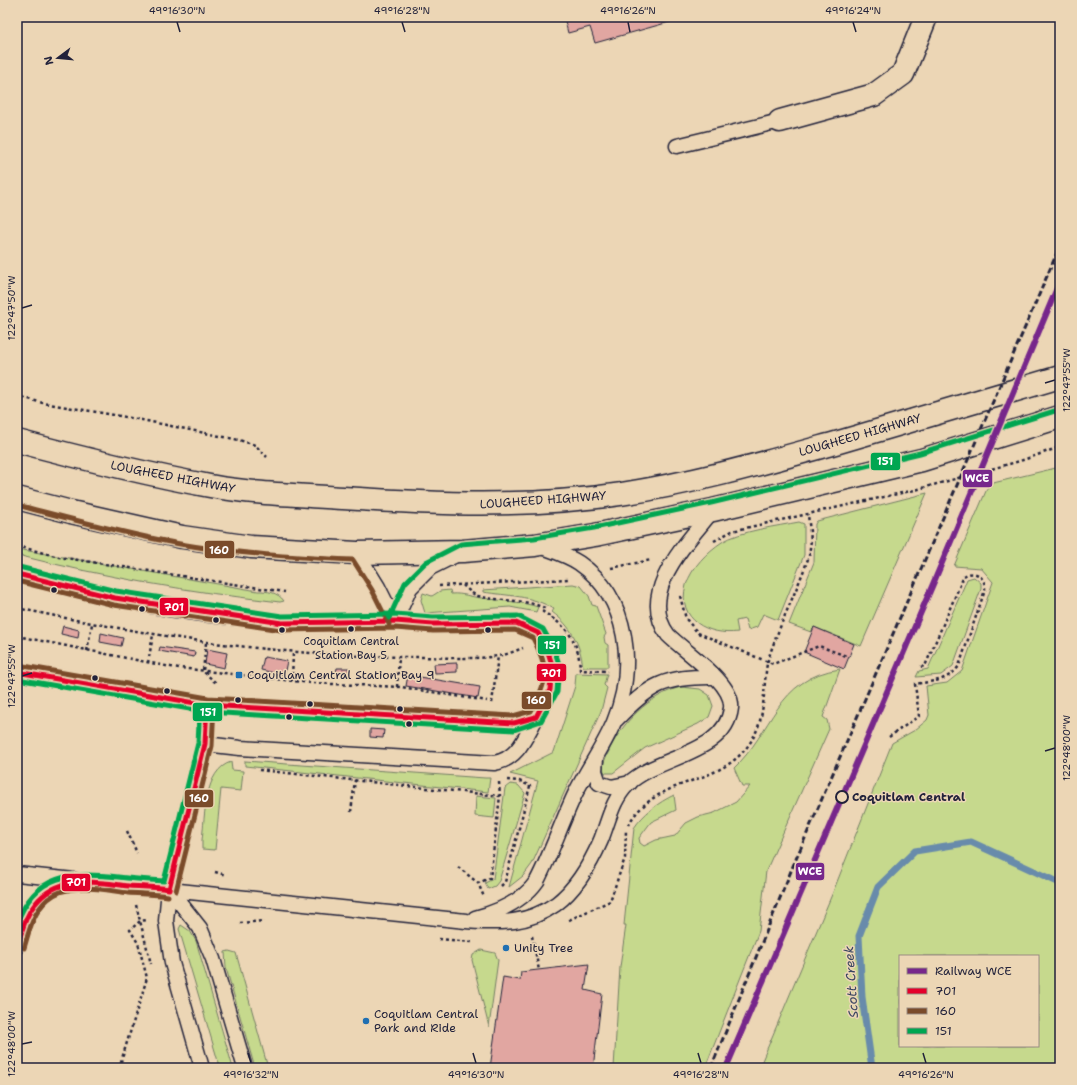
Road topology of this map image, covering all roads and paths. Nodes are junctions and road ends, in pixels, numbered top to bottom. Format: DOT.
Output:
graph roads {
  1 [pos="926,17"];
  2 [pos="780,121"];
  3 [pos="677,146"];
  4 [pos="1060,377"];
  5 [pos="17,396"];
  6 [pos="1060,417"];
  7 [pos="17,441"];
  8 [pos="1060,447"];
  9 [pos="267,457"];
  10 [pos="17,498"];
  11 [pos="713,510"];
  12 [pos="808,515"];
  13 [pos="711,543"];
  14 [pos="536,545"];
  15 [pos="17,546"];
  16 [pos="463,551"];
  17 [pos="357,553"];
  18 [pos="655,560"];
  19 [pos="610,568"];
  20 [pos="17,574"];
  21 [pos="576,578"];
  22 [pos="436,586"];
  23 [pos="285,592"];
  24 [pos="680,594"];
  25 [pos="17,608"];
  26 [pos="395,621"];
  27 [pos="783,622"];
  28 [pos="92,624"];
  29 [pos="153,635"];
  30 [pos="17,636"];
  31 [pos="206,643"];
  32 [pos="523,648"];
  33 [pos="87,652"];
  34 [pos="293,652"];
  35 [pos="498,656"];
  36 [pos="399,657"];
  37 [pos="849,657"];
  38 [pos="148,663"];
  39 [pos="919,667"];
  40 [pos="580,670"];
  41 [pos="203,671"];
  42 [pos="608,671"];
  43 [pos="17,672"];
  44 [pos="715,677"];
  45 [pos="292,681"];
  46 [pos="216,683"];
  47 [pos="398,687"];
  48 [pos="207,706"];
  49 [pos="536,717"];
  50 [pos="614,722"];
  51 [pos="889,737"];
  52 [pos="205,744"];
  53 [pos="596,755"];
  54 [pos="254,770"];
  55 [pos="497,776"];
  56 [pos="354,780"];
  57 [pos="499,782"];
  58 [pos="630,783"];
  59 [pos="500,796"];
  60 [pos="352,812"];
  61 [pos="127,831"];
  62 [pos="137,852"];
  63 [pos="458,867"];
  64 [pos="17,874"];
  65 [pos="77,881"];
  66 [pos="478,883"];
  67 [pos="169,889"];
  68 [pos="499,889"];
  69 [pos="488,895"];
  70 [pos="484,897"];
  71 [pos="486,901"];
  72 [pos="140,920"];
  73 [pos="270,921"];
  74 [pos="466,921"];
  75 [pos="240,923"];
  76 [pos="532,936"];
  77 [pos="17,946"];
  78 [pos="539,970"];
  79 [pos="119,1068"];
  80 [pos="202,1068"];
  81 [pos="245,1068"];
  1 -- 2 [label="main road"];
  2 -- 3 [label="lane"];
  4 -- 7 [label="main road, LOUGHEED HIGHWAY"];
  5 -- 9 [label="path"];
  6 -- 11 [label="main road"];
  8 -- 12 [label="path"];
  10 -- 17 [label="main road"];
  11 -- 14 [label="main road"];
  11 -- 44 [label="lane"];
  12 -- 13 [label="path"];
  12 -- 27 [label="path"];
  14 -- 16 [label="main road"];
  14 -- 50 [label="lane"];
  15 -- 23 [label="path"];
  16 -- 17 [label="main road"];
  16 -- 26 [label="lane"];
  17 -- 26 [label="lane"];
  18 -- 19 [label="path"];
  20 -- 26 [label="lane"];
  21 -- 22 [label="path"];
  24 -- 37 [label="path"];
  25 -- 28 [label="path"];
  26 -- 49 [label="lane"];
  28 -- 29 [label="path"];
  28 -- 33 [label="path"];
  29 -- 31 [label="path"];
  29 -- 38 [label="path"];
  30 -- 33 [label="path"];
  31 -- 34 [label="path"];
  31 -- 41 [label="path"];
  32 -- 35 [label="path"];
  33 -- 38 [label="path"];
  34 -- 36 [label="path"];
  34 -- 45 [label="path"];
  35 -- 36 [label="path"];
  35 -- 47 [label="path"];
  36 -- 47 [label="path"];
  38 -- 41 [label="path"];
  39 -- 51 [label="path"];
  40 -- 42 [label="path"];
  41 -- 45 [label="path"];
  41 -- 46 [label="path"];
  43 -- 48 [label="lane"];
  44 -- 50 [label="lane"];
  44 -- 58 [label="lane"];
  45 -- 47 [label="path"];
  48 -- 49 [label="lane"];
  48 -- 52 [label="lane"];
  49 -- 52 [label="lane"];
  50 -- 53 [label="lane"];
  52 -- 67 [label="lane"];
  53 -- 58 [label="lane"];
  53 -- 74 [label="lane"];
  54 -- 56 [label="path"];
  55 -- 57 [label="path"];
  56 -- 59 [label="path"];
  56 -- 60 [label="path"];
  57 -- 59 [label="path"];
  57 -- 68 [label="path"];
  58 -- 74 [label="lane"];
  59 -- 66 [label="path"];
  61 -- 62 [label="path"];
  63 -- 66 [label="path"];
  64 -- 65 [label="lane"];
  65 -- 67 [label="lane"];
  65 -- 77 [label="lane"];
  66 -- 70 [label="path"];
  67 -- 74 [label="lane"];
  67 -- 80 [label="lane"];
  67 -- 81 [label="lane"];
  69 -- 70 [label="path"];
  70 -- 71 [label="path"];
  72 -- 79 [label="path"];
  73 -- 75 [label="path"];
  76 -- 78 [label="path"];
}
